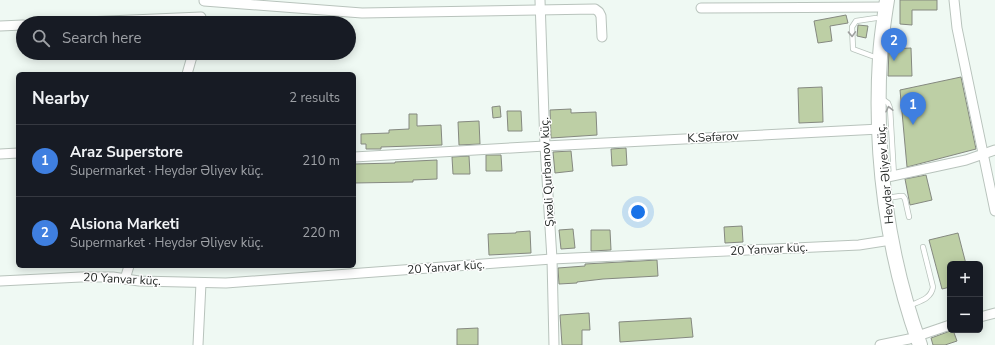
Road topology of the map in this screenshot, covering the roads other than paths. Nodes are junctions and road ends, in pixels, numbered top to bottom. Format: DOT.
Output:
graph roads {
  1 [pos="204,0"];
  2 [pos="540,0"];
  3 [pos="954,0"];
  4 [pos="881,6"];
  5 [pos="701,8"];
  6 [pos="540,10"];
  7 [pos="202,16"];
  8 [pos="16,25"];
  9 [pos="0,26"];
  10 [pos="602,37"];
  11 [pos="872,56"];
  12 [pos="191,60"];
  13 [pos="188,72"];
  14 [pos="879,96"];
  15 [pos="876,129"];
  16 [pos="545,146"];
  17 [pos="995,150"];
  18 [pos="16,153"];
  19 [pos="0,154"];
  20 [pos="984,154"];
  21 [pos="356,158"];
  22 [pos="889,177"];
  23 [pos="885,198"];
  24 [pos="995,211"];
  25 [pos="909,217"];
  26 [pos="887,241"];
  27 [pos="923,247"];
  28 [pos="552,259"];
  29 [pos="128,268"];
  30 [pos="125,279"];
  31 [pos="0,282"];
  32 [pos="201,283"];
  33 [pos="908,306"];
  34 [pos="995,313"];
  35 [pos="983,316"];
  36 [pos="947,326"];
  37 [pos="914,341"];
  38 [pos="198,345"];
  39 [pos="554,345"];
  40 [pos="880,345"];
  1 -- 6 [label="street"];
  1 -- 7 [label="street"];
  2 -- 6 [label="street, Şıxəli Qurbanov küç."];
  3 -- 20 [label="street"];
  4 -- 5 [label="street"];
  4 -- 11 [label="main road, Heydər Əliyev küç."];
  4 -- 11 [label="lane, one-way"];
  4 -- 14 [label="main road, Heydər Əliyev küç."];
  6 -- 10 [label="street"];
  6 -- 16 [label="street, Şıxəli Qurbanov küç."];
  8 -- 9 [label="street"];
  11 -- 15 [label="main road, Heydər Əliyev küç."];
  12 -- 13 [label="street"];
  14 -- 15 [label="main road, Heydər Əliyev küç."];
  22 -- 14 [label="lane, one-way"];
  15 -- 16 [label="street, K.Səfərov"];
  15 -- 22 [label="main road, Heydər Əliyev küç."];
  15 -- 26 [label="main road, Heydər Əliyev küç."];
  16 -- 21 [label="street, K.Səfərov"];
  16 -- 28 [label="street, Şıxəli Qurbanov küç."];
  17 -- 20 [label="street"];
  18 -- 19 [label="street"];
  20 -- 22 [label="street"];
  20 -- 24 [label="street"];
  22 -- 23 [label="main road, Heydər Əliyev küç."];
  23 -- 25 [label="lane"];
  23 -- 26 [label="main road, Heydər Əliyev küç."];
  26 -- 28 [label="street, 20 Yanvar küç."];
  26 -- 33 [label="main road, Heydər Əliyev küç."];
  26 -- 37 [label="main road, Heydər Əliyev küç."];
  27 -- 33 [label="lane"];
  28 -- 32 [label="street, 20 Yanvar küç."];
  28 -- 39 [label="street, Şıxəli Qurbanov küç."];
  29 -- 30 [label="street"];
  30 -- 31 [label="street, 20 Yanvar küç."];
  30 -- 32 [label="street, 20 Yanvar küç."];
  32 -- 38 [label="street"];
  33 -- 37 [label="main road, Heydər Əliyev küç."];
  34 -- 35 [label="street"];
  36 -- 37 [label="street"];
  37 -- 40 [label="street"];
}
